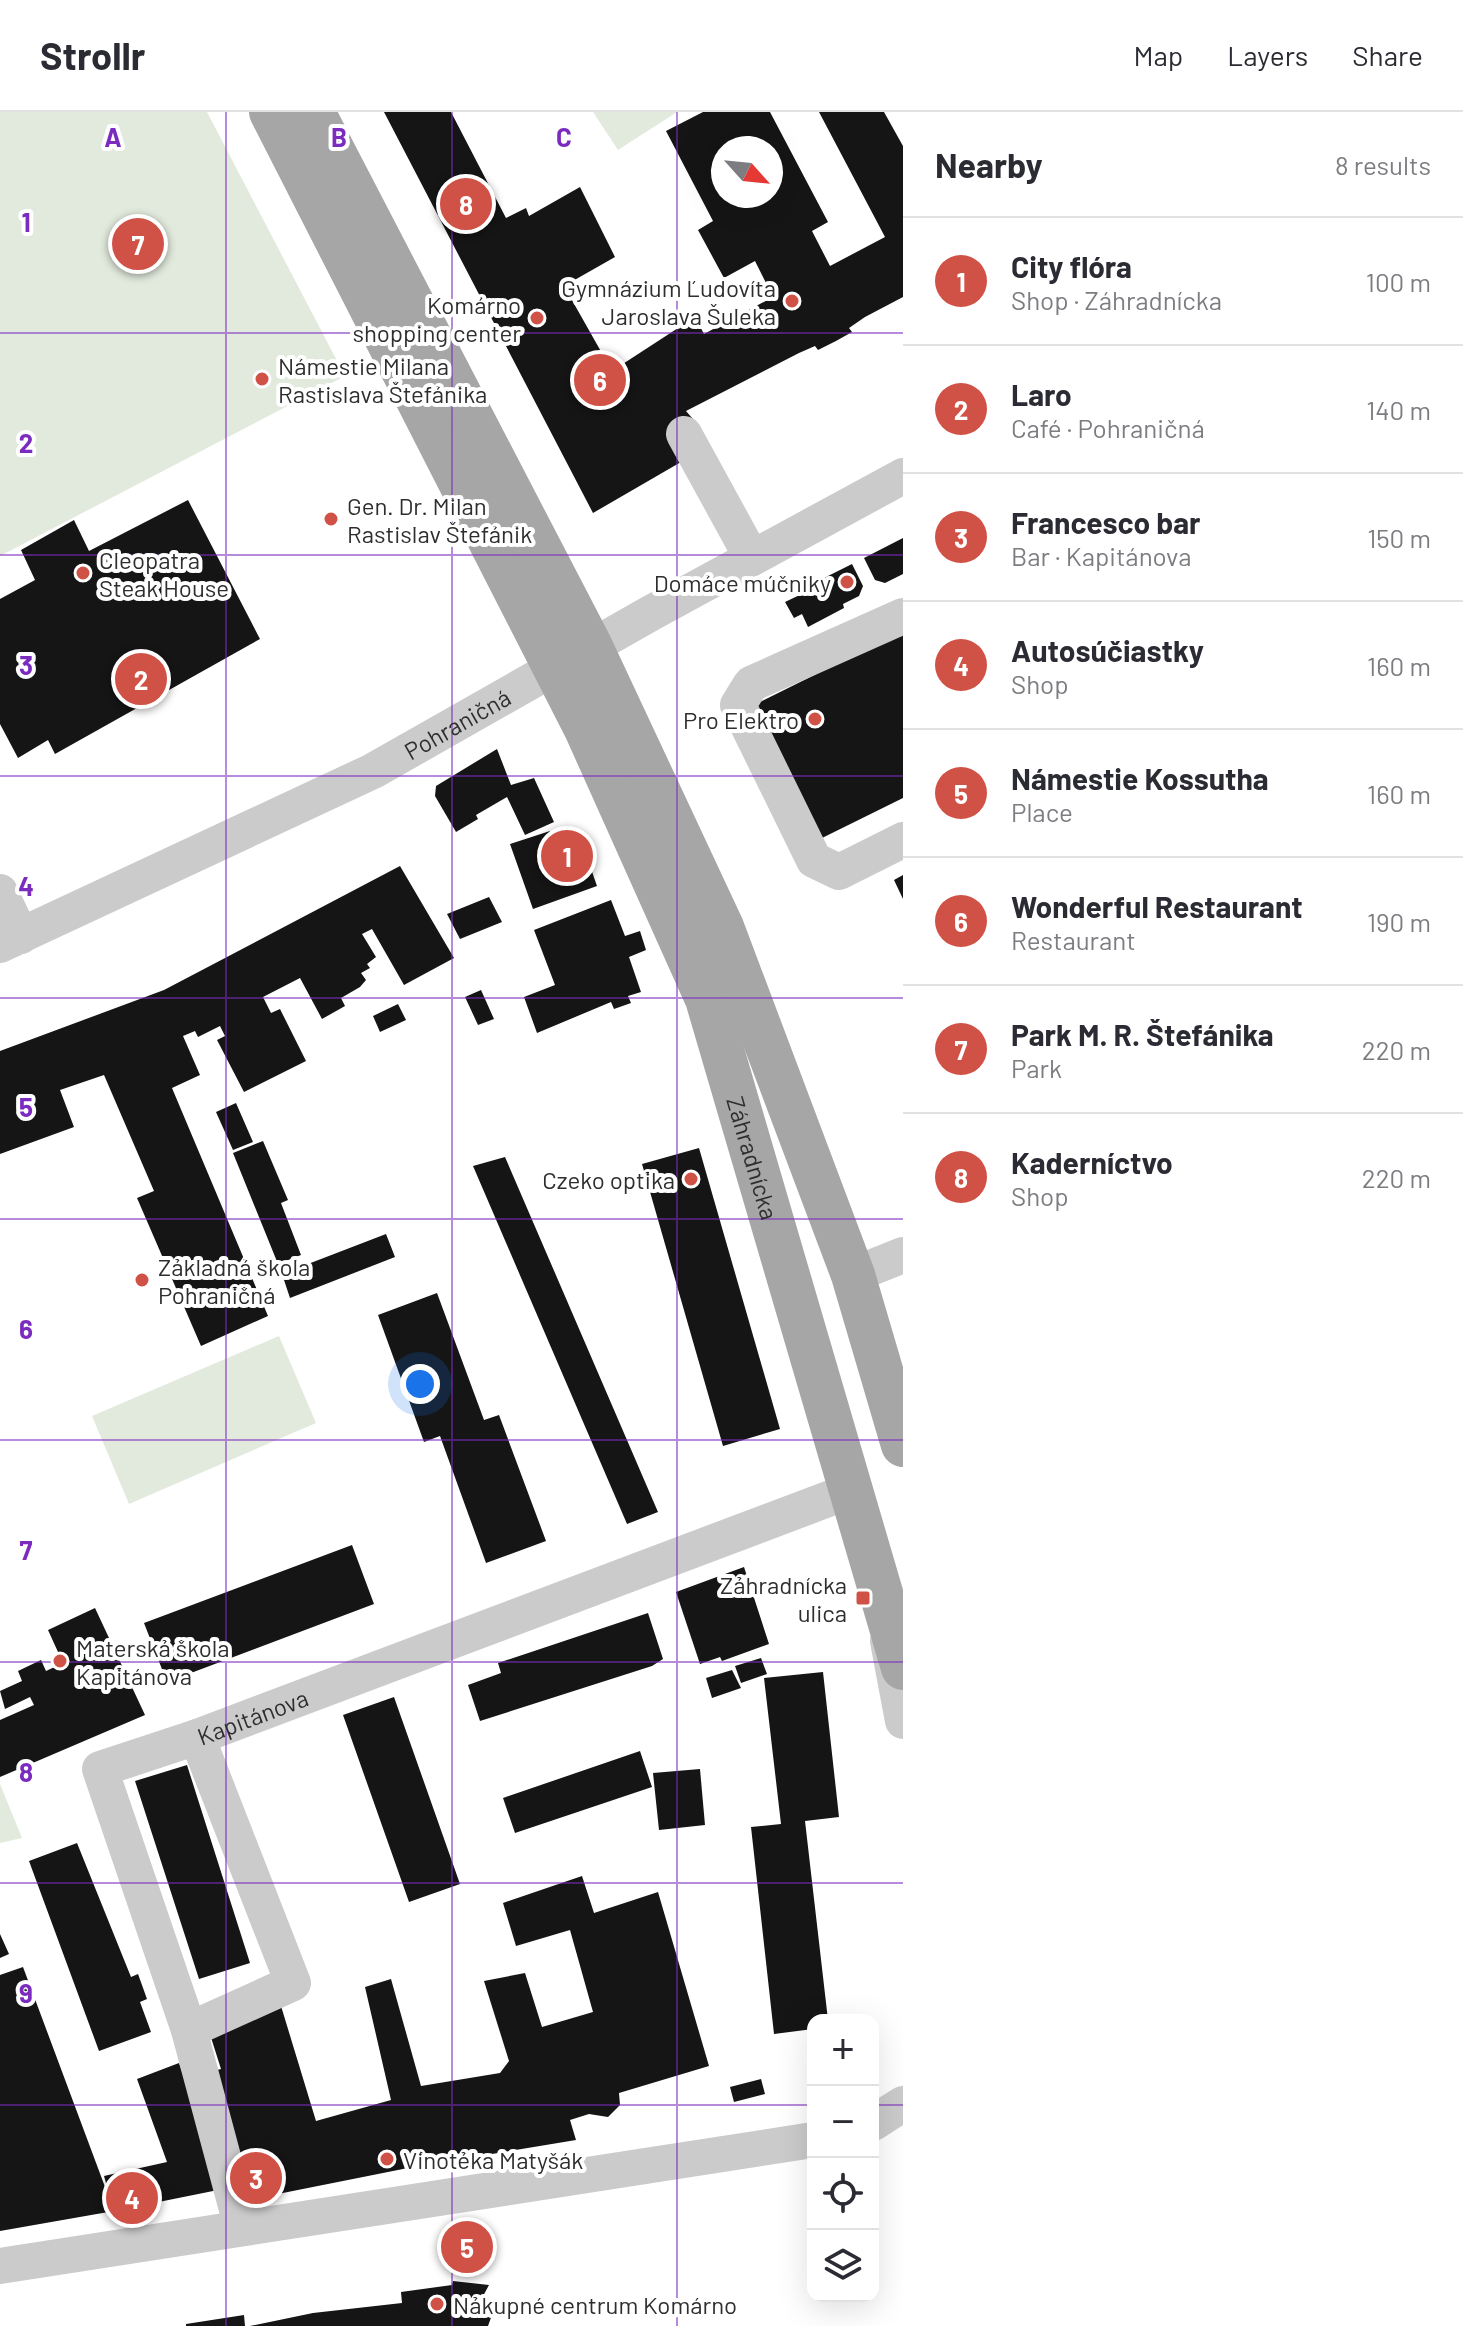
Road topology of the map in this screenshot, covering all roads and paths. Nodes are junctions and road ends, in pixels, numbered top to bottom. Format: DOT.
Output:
graph roads {
  1 [pos="271,112"];
  2 [pos="313,112"];
  3 [pos="684,434"];
  4 [pos="903,476"];
  5 [pos="752,558"];
  6 [pos="903,616"];
  7 [pos="573,657"];
  8 [pos="903,840"];
  9 [pos="0,892"];
  10 [pos="11,941"];
  11 [pos="903,1255"];
  12 [pos="853,1275"];
  13 [pos="903,1445"];
  14 [pos="852,1490"];
  15 [pos="879,1592"];
  16 [pos="903,1668"];
  17 [pos="903,1721"];
  18 [pos="197,1737"];
  19 [pos="189,2030"];
  20 [pos="903,2104"];
  21 [pos="879,2119"];
  22 [pos="903,2134"];
  23 [pos="879,2136"];
  24 [pos="807,2141"];
  25 [pos="242,2228"];
  26 [pos="0,2266"];
  1 -- 7 [label="main road"];
  2 -- 7 [label="main road"];
  3 -- 5 [label="street"];
  4 -- 5 [label="street, Pohraničná"];
  5 -- 7 [label="street, Pohraničná"];
  6 -- 8 [label="street"];
  7 -- 10 [label="street, Pohraničná"];
  7 -- 12 [label="main road, Záhradnícka"];
  7 -- 14 [label="main road, Záhradnícka"];
  9 -- 10 [label="street"];
  11 -- 12 [label="street"];
  12 -- 13 [label="main road, Záhradnícka"];
  14 -- 15 [label="main road, Záhradnícka"];
  14 -- 18 [label="street, Kapitánova"];
  15 -- 16 [label="main road, Záhradnícka"];
  15 -- 17 [label="street"];
  18 -- 19 [label="street, Kapitánova"];
  18 -- 19 [label="street"];
  19 -- 25 [label="street, Kapitánova"];
  20 -- 21 [label="street"];
  22 -- 23 [label="street"];
  24 -- 25 [label="street"];
  25 -- 26 [label="street"];
}
